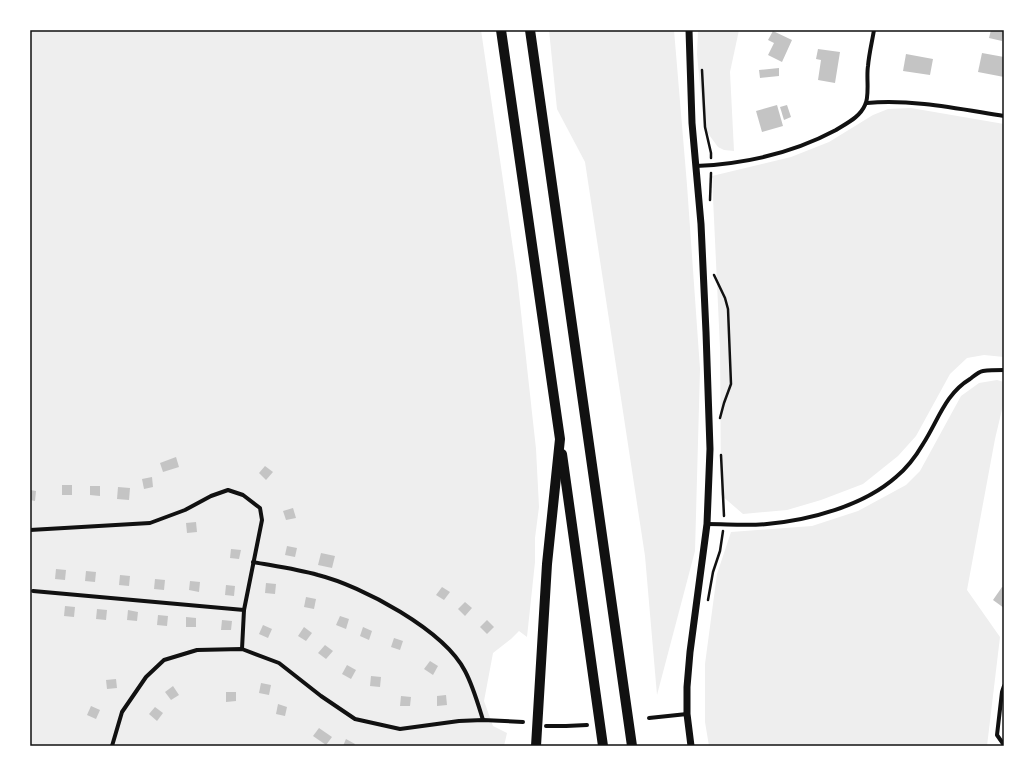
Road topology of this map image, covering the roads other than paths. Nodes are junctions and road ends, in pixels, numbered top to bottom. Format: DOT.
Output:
graph roads {
  1 [pos="501,30"];
  2 [pos="530,30"];
  3 [pos="688,30"];
  4 [pos="874,30"];
  5 [pos="867,103"];
  6 [pos="1004,116"];
  7 [pos="695,166"];
  8 [pos="1004,370"];
  9 [pos="560,439"];
  10 [pos="707,524"];
  11 [pos="30,530"];
  12 [pos="253,562"];
  13 [pos="33,591"];
  14 [pos="244,610"];
  15 [pos="242,649"];
  16 [pos="1004,686"];
  17 [pos="687,714"];
  18 [pos="649,718"];
  19 [pos="483,720"];
  20 [pos="523,722"];
  21 [pos="587,725"];
  22 [pos="546,726"];
  23 [pos="1004,745"];
  24 [pos="112,746"];
  25 [pos="536,746"];
  26 [pos="603,746"];
  27 [pos="632,746"];
  28 [pos="691,746"];
  1 -- 9 [label="highway"];
  2 -- 27 [label="highway"];
  3 -- 7 [label="street"];
  4 -- 5 [label="street"];
  5 -- 6 [label="street"];
  5 -- 7 [label="street"];
  7 -- 10 [label="street"];
  8 -- 10 [label="street"];
  9 -- 25 [label="highway"];
  9 -- 26 [label="highway"];
  10 -- 17 [label="street"];
  11 -- 12 [label="street"];
  12 -- 14 [label="street"];
  12 -- 19 [label="street"];
  13 -- 14 [label="street"];
  14 -- 15 [label="street"];
  15 -- 19 [label="street"];
  15 -- 24 [label="street"];
  16 -- 23 [label="street"];
  17 -- 18 [label="street"];
  17 -- 28 [label="street"];
  19 -- 20 [label="street"];
  21 -- 22 [label="street"];
}
